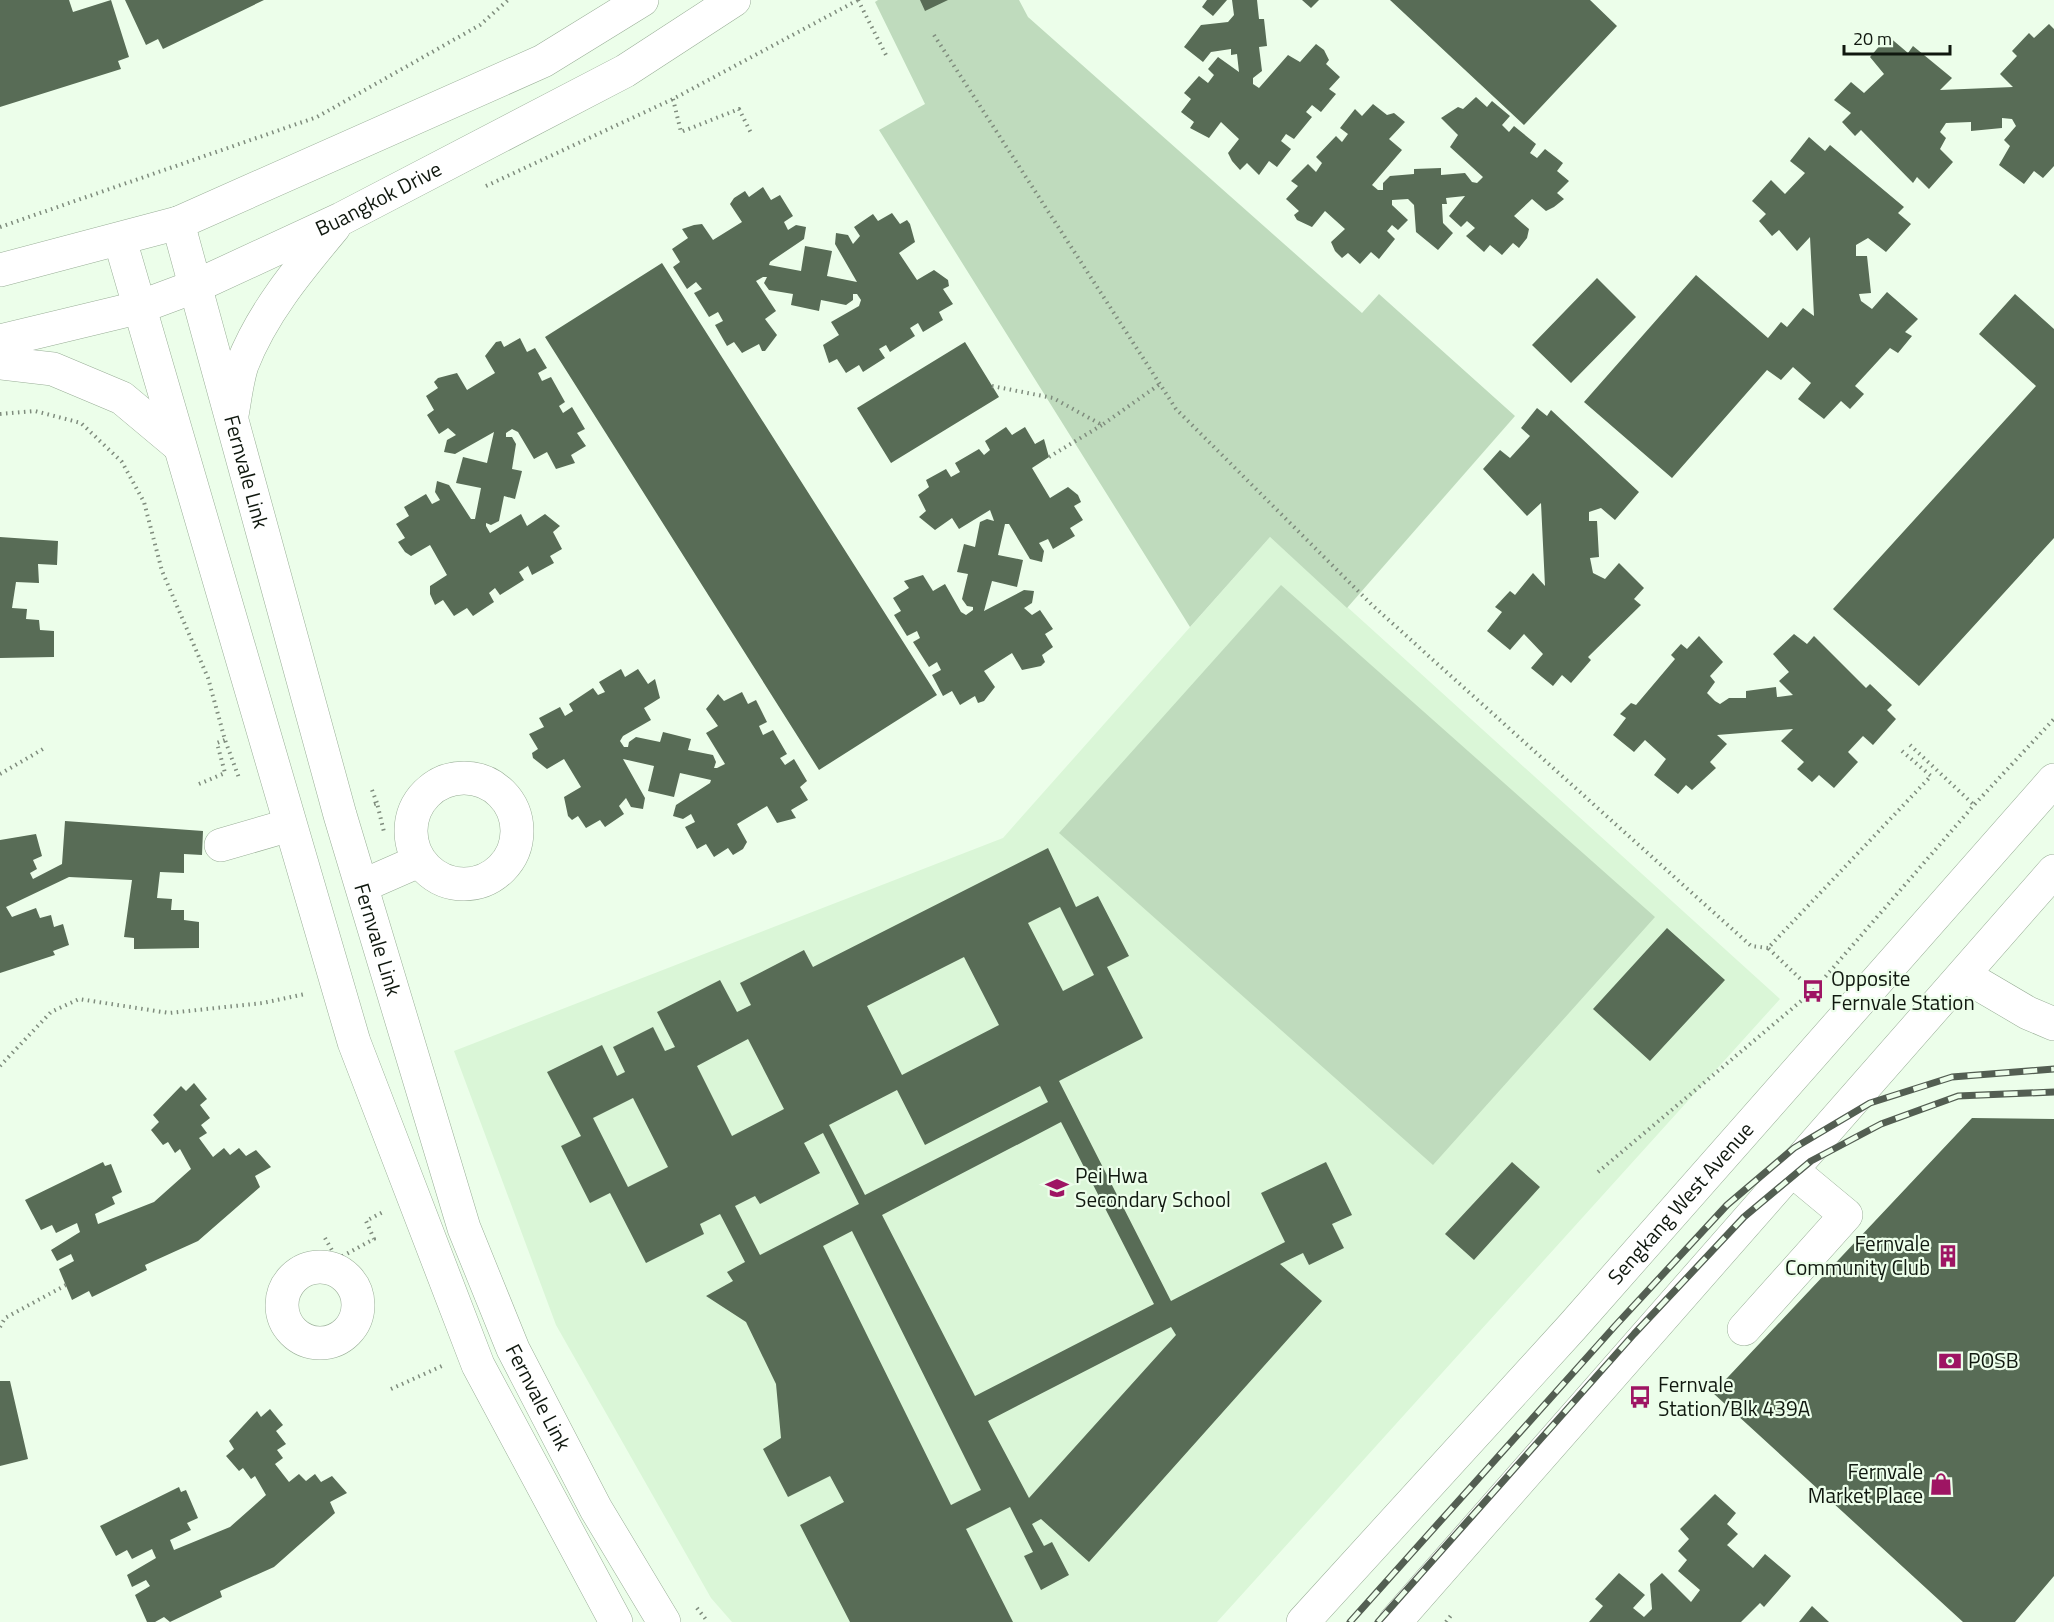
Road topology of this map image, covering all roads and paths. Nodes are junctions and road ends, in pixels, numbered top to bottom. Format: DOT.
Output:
graph roads {
  1 [pos="508,0"];
  2 [pos="642,0"];
  3 [pos="734,0"];
  4 [pos="858,0"];
  5 [pos="934,35"];
  6 [pos="887,57"];
  7 [pos="673,99"];
  8 [pos="751,133"];
  9 [pos="482,188"];
  10 [pos="341,219"];
  11 [pos="178,223"];
  12 [pos="0,227"];
  13 [pos="120,240"];
  14 [pos="0,270"];
  15 [pos="196,286"];
  16 [pos="138,308"];
  17 [pos="0,341"];
  18 [pos="0,363"];
  19 [pos="1160,384"];
  20 [pos="993,386"];
  21 [pos="0,414"];
  22 [pos="232,415"];
  23 [pos="1102,425"];
  24 [pos="177,444"];
  25 [pos="1049,458"];
  26 [pos="2054,719"];
  27 [pos="225,740"];
  28 [pos="1910,745"];
  29 [pos="43,749"];
  30 [pos="1902,751"];
  31 [pos="0,774"];
  32 [pos="242,780"];
  33 [pos="2054,780"];
  34 [pos="199,784"];
  35 [pos="1974,805"];
  36 [pos="290,825"];
  37 [pos="221,845"];
  38 [pos="419,861"];
  39 [pos="2052,876"];
  40 [pos="362,886"];
  41 [pos="1768,948"];
  42 [pos="1965,976"];
  43 [pos="1813,991"];
  44 [pos="297,996"];
  45 [pos="2054,1024"];
  46 [pos="0,1066"];
  47 [pos="1793,1171"];
  48 [pos="1598,1172"];
  49 [pos="388,1220"];
  50 [pos="325,1238"];
  51 [pos="66,1285"];
  52 [pos="0,1326"];
  53 [pos="1744,1329"];
  54 [pos="444,1365"];
  55 [pos="391,1389"];
  56 [pos="616,1622"];
  57 [pos="664,1622"];
  58 [pos="1303,1622"];
  59 [pos="1395,1622"];
  1 -- 12 [label="path"];
  2 -- 11 [label="main road"];
  3 -- 10 [label="main road, Buangkok Drive"];
  4 -- 6 [label="path"];
  4 -- 7 [label="path"];
  5 -- 19 [label="path"];
  7 -- 8 [label="path"];
  7 -- 9 [label="path"];
  10 -- 15 [label="main road, Buangkok Drive"];
  10 -- 22 [label="main road"];
  11 -- 13 [label="main road"];
  11 -- 15 [label="main road, Fernvale Link"];
  13 -- 14 [label="main road"];
  13 -- 16 [label="main road, Fernvale Link"];
  15 -- 16 [label="main road, Buangkok Drive"];
  15 -- 22 [label="main road, Fernvale Link"];
  16 -- 17 [label="main road, Buangkok Drive"];
  16 -- 24 [label="main road, Fernvale Link"];
  18 -- 24 [label="main road"];
  19 -- 23 [label="path"];
  19 -- 41 [label="path"];
  20 -- 23 [label="path"];
  21 -- 27 [label="path"];
  22 -- 40 [label="main road, Fernvale Link"];
  23 -- 25 [label="path"];
  24 -- 36 [label="main road, Fernvale Link"];
  26 -- 35 [label="path"];
  27 -- 32 [label="path"];
  27 -- 34 [label="path"];
  28 -- 35 [label="path"];
  29 -- 31 [label="path"];
  30 -- 41 [label="path"];
  33 -- 58 [label="main road, Sengkang West Avenue"];
  35 -- 43 [label="path"];
  36 -- 37 [label="main road"];
  36 -- 56 [label="main road, Fernvale Link"];
  38 -- 40 [label="main road"];
  39 -- 42 [label="main road"];
  40 -- 57 [label="main road, Fernvale Link"];
  41 -- 43 [label="path"];
  42 -- 45 [label="main road"];
  42 -- 47 [label="main road"];
  43 -- 48 [label="path"];
  44 -- 46 [label="path"];
  47 -- 53 [label="main road"];
  47 -- 59 [label="main road"];
  49 -- 50 [label="path"];
  51 -- 52 [label="path"];
  54 -- 55 [label="path"];
}
